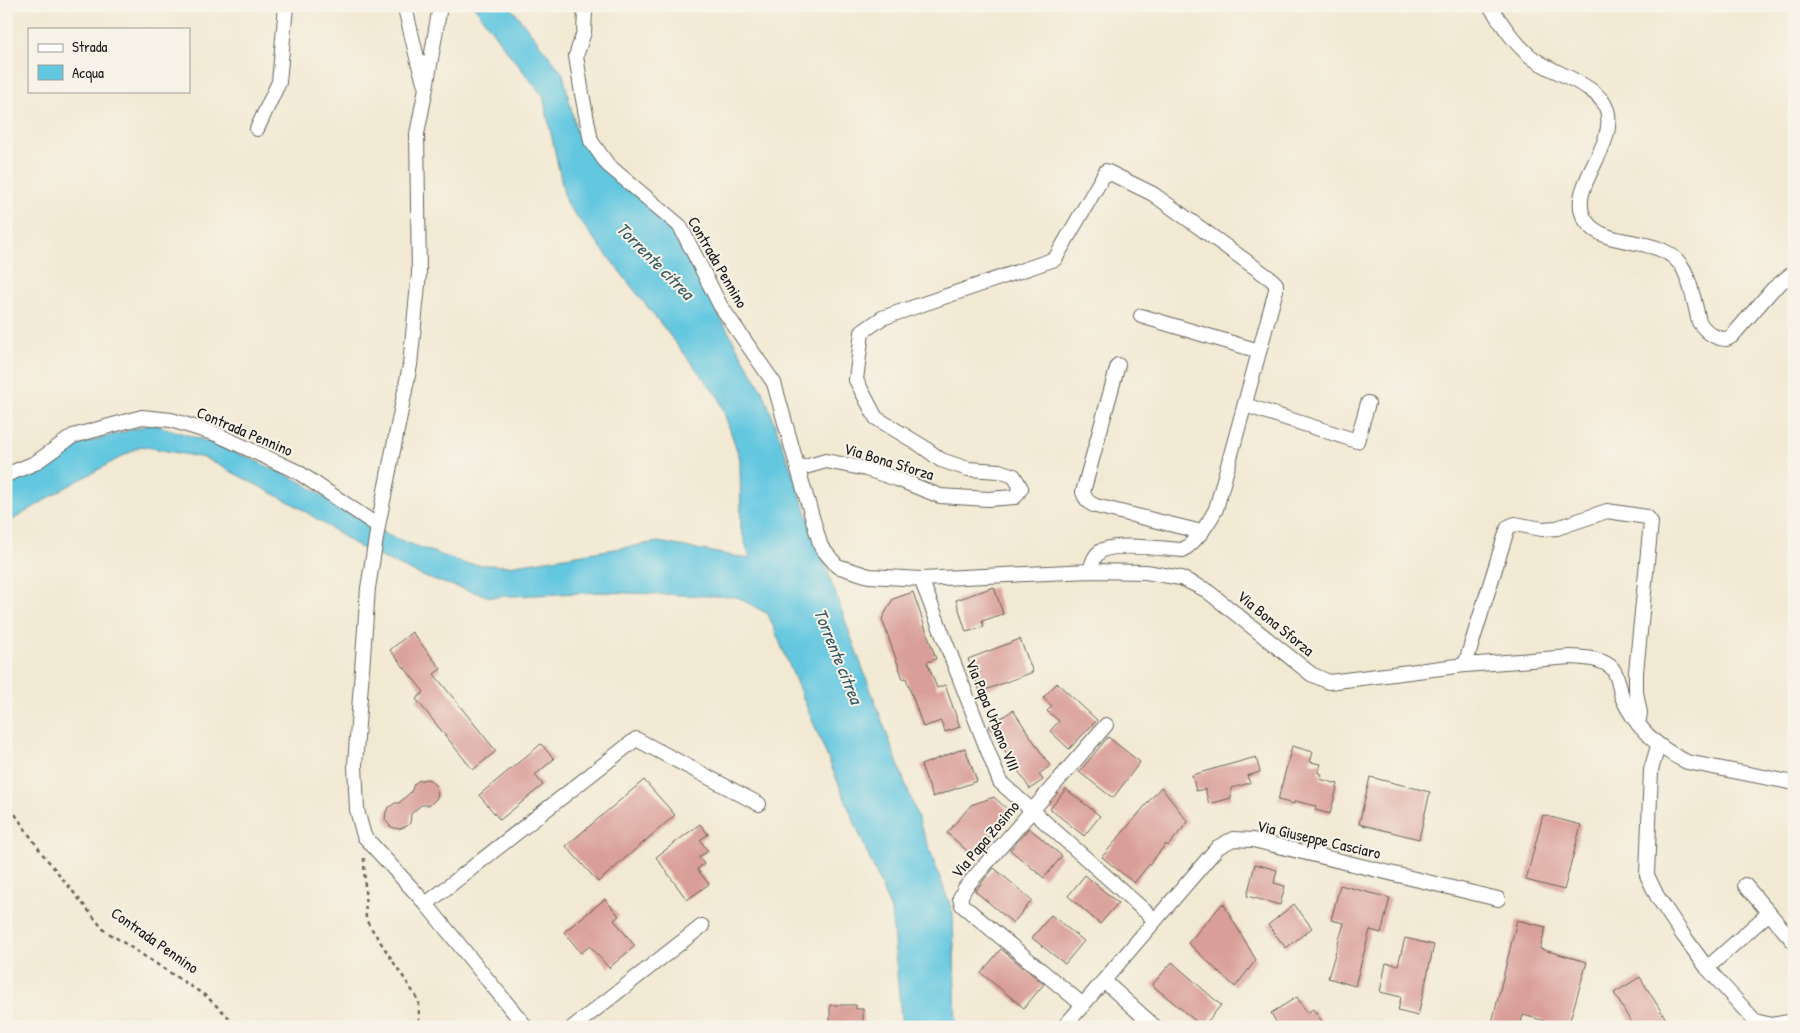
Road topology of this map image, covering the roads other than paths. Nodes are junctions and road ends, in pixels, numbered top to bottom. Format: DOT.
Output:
graph roads {
  1 [pos="286,6"];
  2 [pos="403,6"];
  3 [pos="440,6"];
  4 [pos="579,6"];
  5 [pos="1490,6"];
  6 [pos="426,88"];
  7 [pos="257,129"];
  8 [pos="1794,272"];
  9 [pos="1142,316"];
  10 [pos="1259,351"];
  11 [pos="1118,365"];
  12 [pos="1368,403"];
  13 [pos="1245,405"];
  14 [pos="798,469"];
  15 [pos="6,475"];
  16 [pos="378,526"];
  17 [pos="1202,532"];
  18 [pos="1090,571"];
  19 [pos="921,579"];
  20 [pos="1465,665"];
  21 [pos="1638,724"];
  22 [pos="1106,725"];
  23 [pos="1658,746"];
  24 [pos="1794,783"];
  25 [pos="759,804"];
  26 [pos="1031,811"];
  27 [pos="1745,885"];
  28 [pos="1498,899"];
  29 [pos="426,904"];
  30 [pos="1769,913"];
  31 [pos="1155,920"];
  32 [pos="702,926"];
  33 [pos="1794,942"];
  34 [pos="1707,968"];
  35 [pos="1104,981"];
  36 [pos="1082,1005"];
  37 [pos="1794,1018"];
  38 [pos="526,1027"];
  39 [pos="573,1027"];
  40 [pos="1064,1027"];
  41 [pos="1155,1027"];
  1 -- 7 [label="street"];
  2 -- 6 [label="street"];
  3 -- 6 [label="street"];
  4 -- 14 [label="street, Contrada Pennino"];
  5 -- 8 [label="street"];
  6 -- 16 [label="street"];
  9 -- 10 [label="street"];
  10 -- 13 [label="street"];
  10 -- 14 [label="street, Via Bona Sforza"];
  11 -- 17 [label="street"];
  12 -- 13 [label="street"];
  13 -- 17 [label="street"];
  14 -- 19 [label="street, Via Bona Sforza"];
  15 -- 16 [label="street, Contrada Pennino"];
  16 -- 29 [label="street"];
  17 -- 18 [label="street"];
  18 -- 19 [label="street, Via Bona Sforza"];
  18 -- 20 [label="street, Via Bona Sforza"];
  19 -- 26 [label="street, Via Papa Urbano VIII"];
  20 -- 21 [label="street, Via Bona Sforza"];
  20 -- 21 [label="street"];
  21 -- 23 [label="street, Via Bona Sforza"];
  22 -- 26 [label="street, Via Papa Zosimo"];
  23 -- 24 [label="street, Via Bona Sforza"];
  23 -- 34 [label="street"];
  25 -- 29 [label="street"];
  26 -- 31 [label="street, Via Papa Urbano VIII"];
  26 -- 36 [label="street, Via Papa Zosimo"];
  27 -- 30 [label="street"];
  28 -- 31 [label="street, Via Giuseppe Casciaro"];
  29 -- 38 [label="street"];
  30 -- 33 [label="street"];
  30 -- 34 [label="street"];
  31 -- 35 [label="street, Via Giuseppe Casciaro"];
  32 -- 39 [label="street"];
  34 -- 37 [label="street"];
  35 -- 36 [label="street, Via Giuseppe Casciaro"];
  35 -- 41 [label="street"];
  36 -- 40 [label="street, Via Giuseppe Casciaro"];
}
